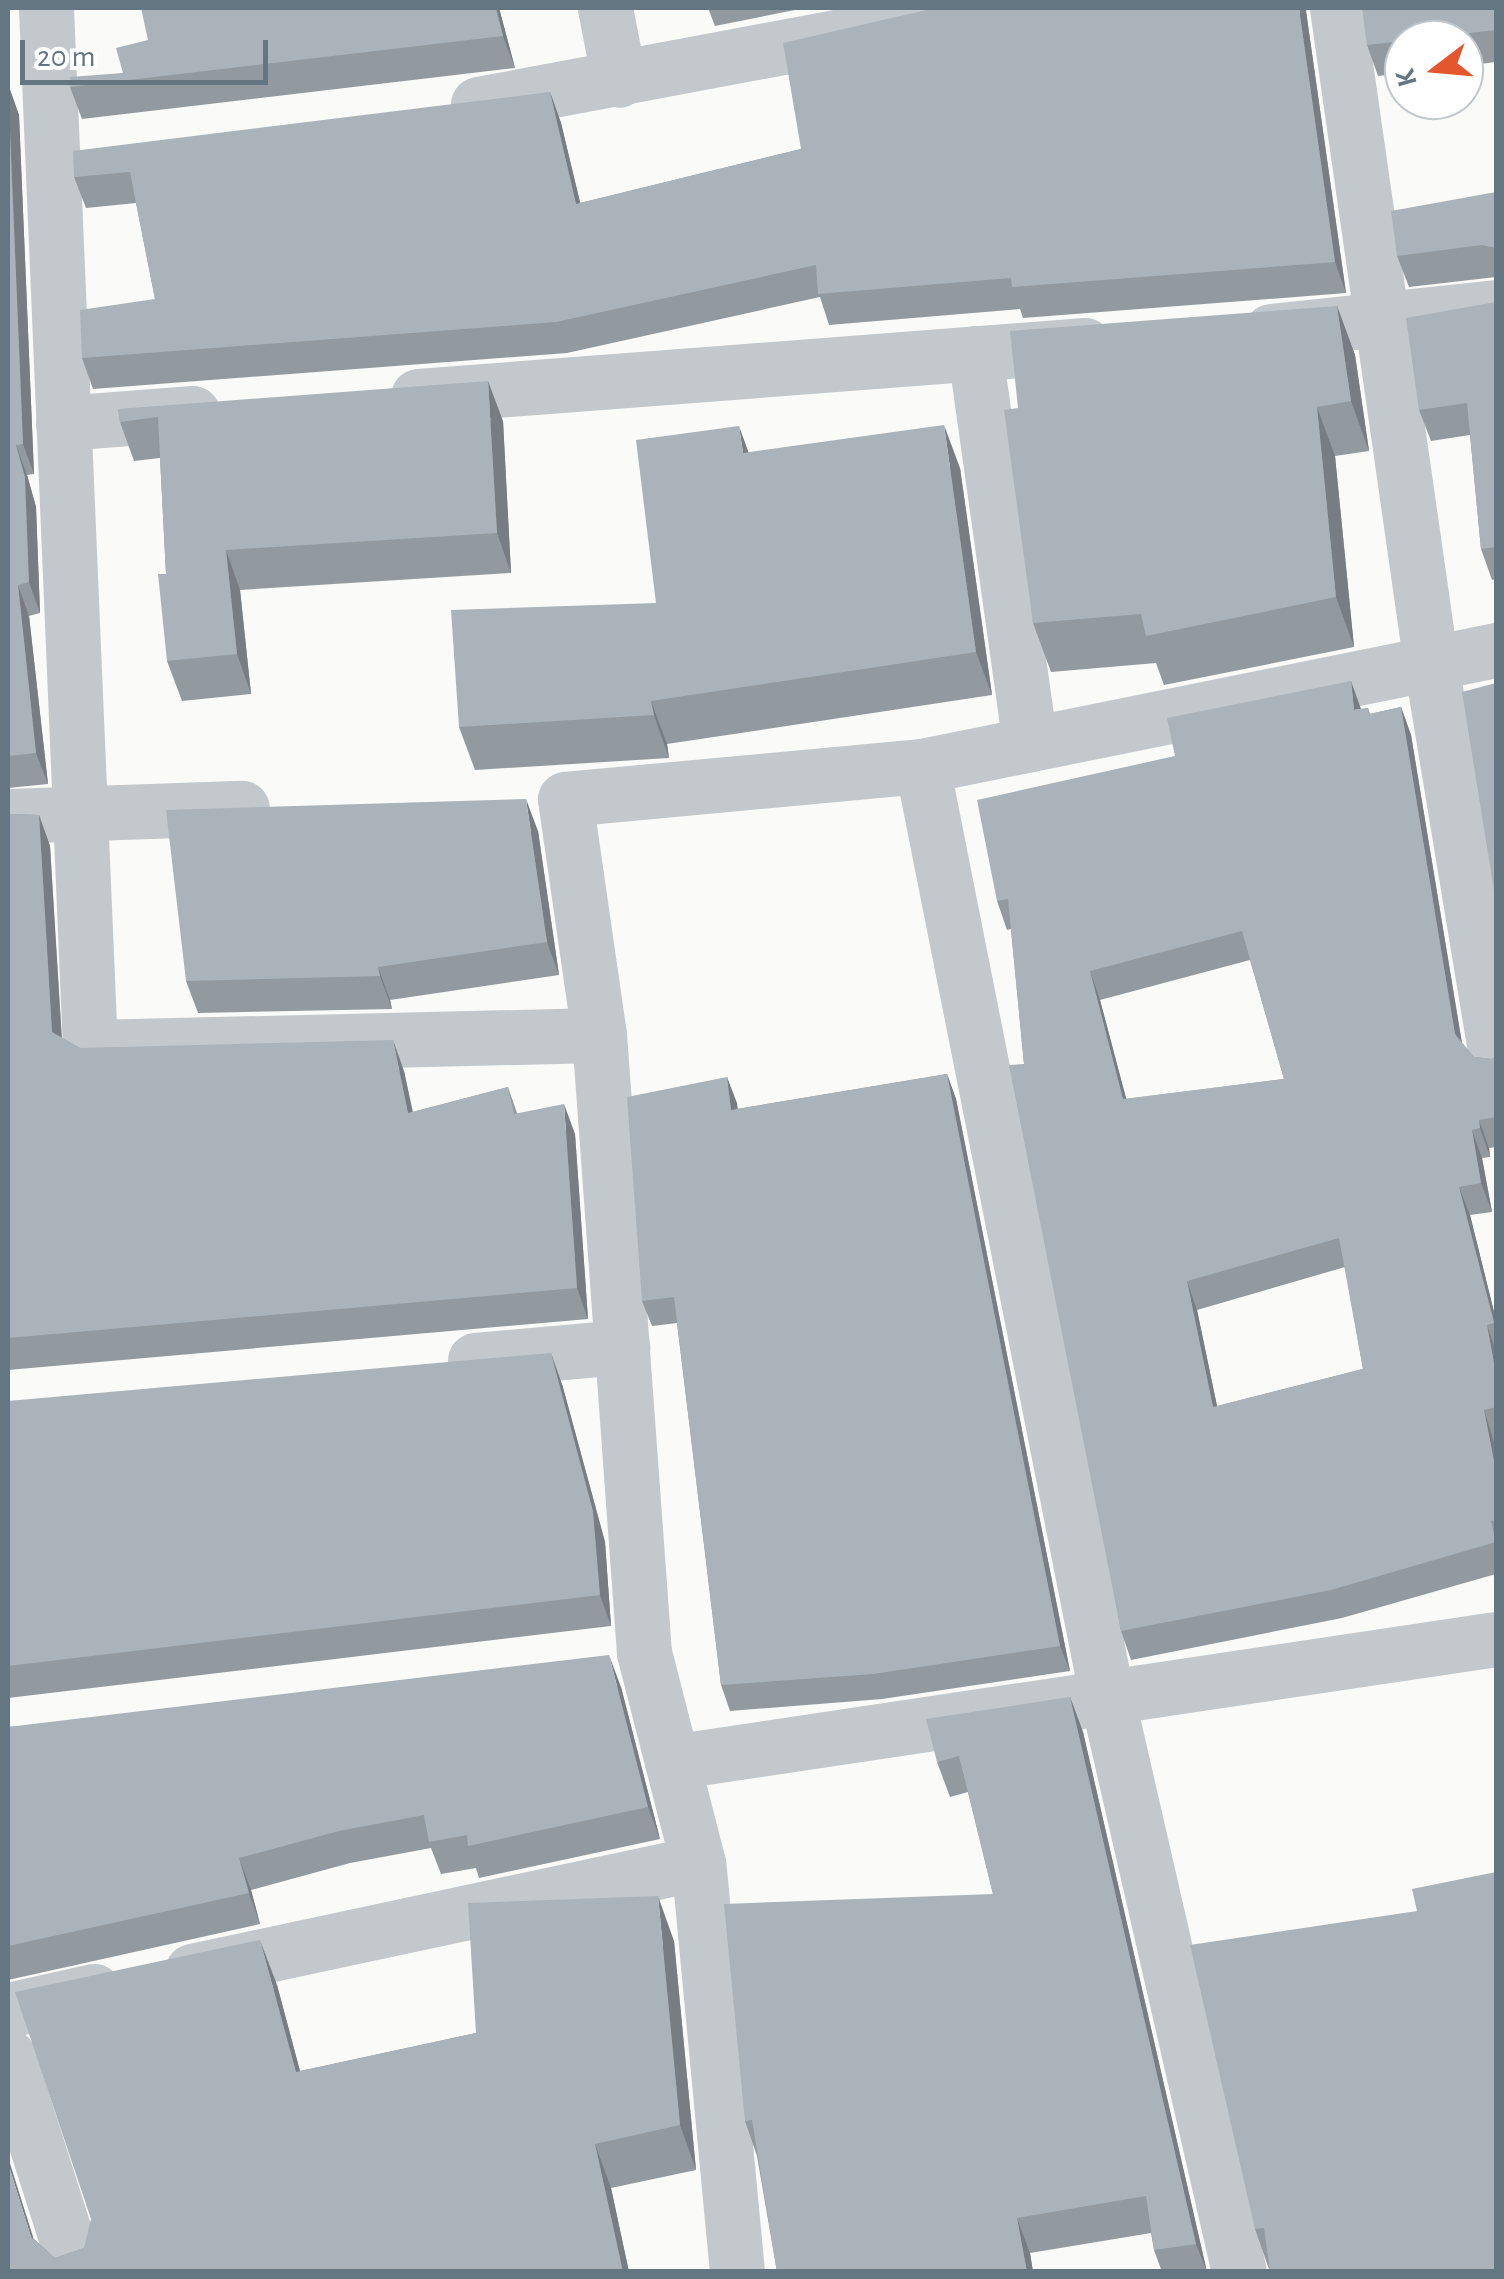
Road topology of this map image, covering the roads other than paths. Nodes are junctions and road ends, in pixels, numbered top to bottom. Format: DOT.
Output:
graph roads {
  1 [pos="46,8"];
  2 [pos="605,8"];
  3 [pos="958,8"];
  4 [pos="1337,8"];
  5 [pos="619,80"];
  6 [pos="430,109"];
  7 [pos="113,147"];
  8 [pos="53,154"];
  9 [pos="1496,307"];
  10 [pos="1381,322"];
  11 [pos="1226,334"];
  12 [pos="1130,341"];
  13 [pos="975,353"];
  14 [pos="360,400"];
  15 [pos="242,409"];
  16 [pos="63,423"];
  17 [pos="1496,650"];
  18 [pos="1430,664"];
  19 [pos="1030,744"];
  20 [pos="922,766"];
  21 [pos="564,798"];
  22 [pos="506,800"];
  23 [pos="294,806"];
  24 [pos="80,812"];
  25 [pos="8,816"];
  26 [pos="1489,962"];
  27 [pos="600,1035"];
  28 [pos="1496,1057"];
  29 [pos="622,1348"];
  30 [pos="424,1365"];
  31 [pos="1496,1639"];
  32 [pos="644,1653"];
  33 [pos="586,1660"];
  34 [pos="1106,1692"];
  35 [pos="672,1762"];
  36 [pos="698,1864"];
  37 [pos="8,2010"];
  38 [pos="8,2056"];
  39 [pos="77,2272"];
  40 [pos="737,2272"];
  41 [pos="1239,2272"];
  1 -- 8 [label="street"];
  2 -- 5 [label="street"];
  3 -- 5 [label="street"];
  4 -- 10 [label="street"];
  5 -- 6 [label="street"];
  7 -- 8 [label="street"];
  8 -- 16 [label="street"];
  9 -- 10 [label="street"];
  10 -- 11 [label="street"];
  10 -- 18 [label="street"];
  12 -- 13 [label="street"];
  13 -- 14 [label="street"];
  13 -- 19 [label="street"];
  15 -- 16 [label="street"];
  16 -- 24 [label="street"];
  17 -- 18 [label="street"];
  18 -- 19 [label="street"];
  18 -- 26 [label="street"];
  19 -- 20 [label="street"];
  20 -- 21 [label="street"];
  20 -- 34 [label="street"];
  21 -- 22 [label="street"];
  21 -- 27 [label="street"];
  23 -- 24 [label="street"];
  24 -- 25 [label="street"];
  24 -- 27 [label="street"];
  26 -- 28 [label="street"];
  27 -- 29 [label="street"];
  29 -- 30 [label="street"];
  29 -- 32 [label="street"];
  31 -- 34 [label="street"];
  32 -- 33 [label="street"];
  32 -- 35 [label="street"];
  34 -- 35 [label="street"];
  34 -- 41 [label="street"];
  35 -- 36 [label="street"];
  36 -- 37 [label="street"];
  36 -- 40 [label="street"];
  38 -- 39 [label="street"];
}
